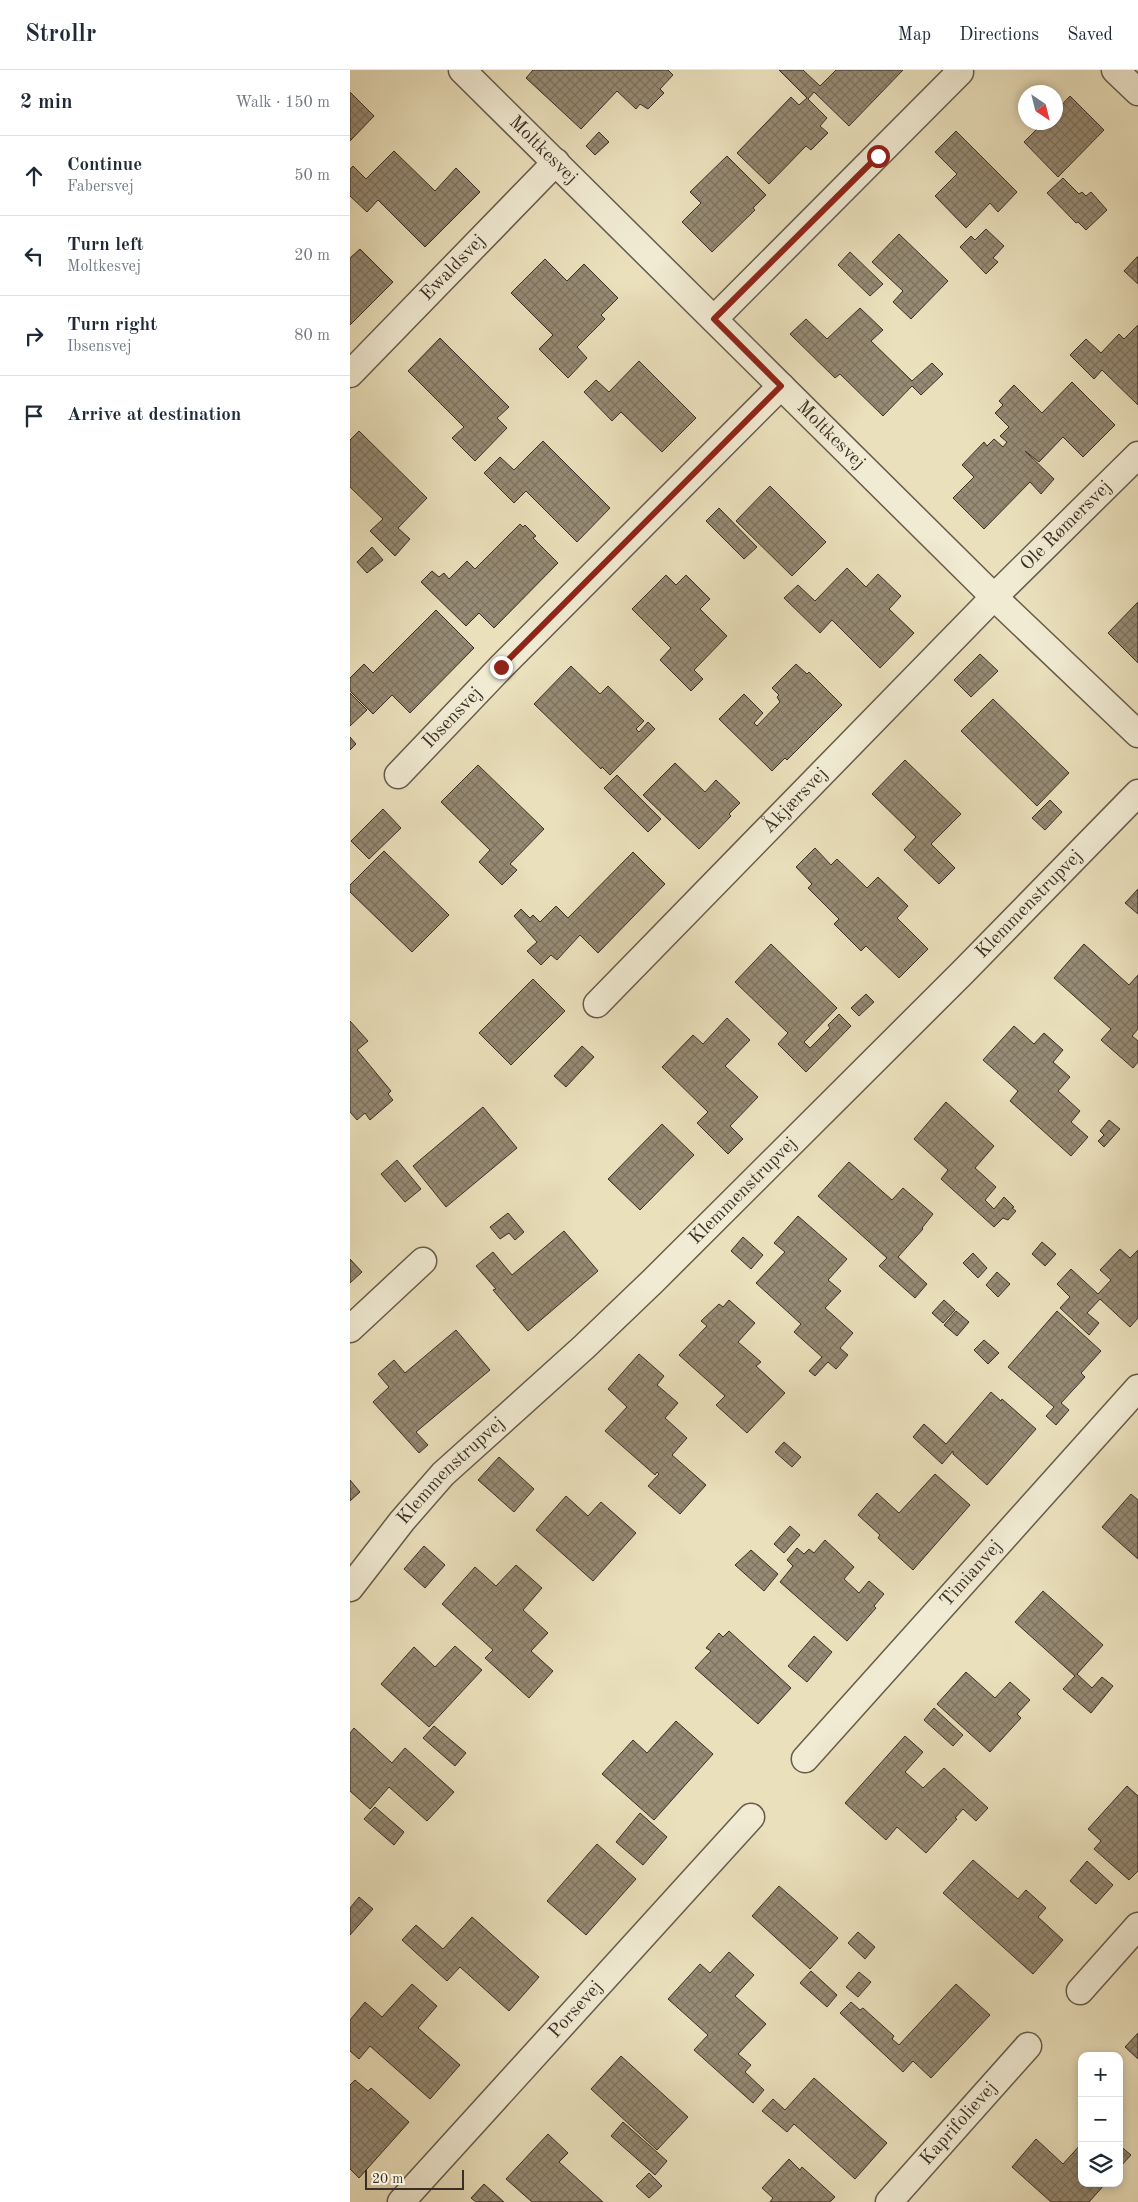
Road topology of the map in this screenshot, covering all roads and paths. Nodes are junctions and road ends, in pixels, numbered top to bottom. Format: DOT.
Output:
graph roads {
  1 [pos="462,70"];
  2 [pos="1115,70"];
  3 [pos="960,72"];
  4 [pos="1138,92"];
  5 [pos="556,162"];
  6 [pos="714,319"];
  7 [pos="350,374"];
  8 [pos="781,386"];
  9 [pos="1138,455"];
  10 [pos="994,597"];
  11 [pos="1138,734"];
  12 [pos="398,775"];
  13 [pos="1138,793"];
  14 [pos="597,1004"];
  15 [pos="423,1261"];
  16 [pos="350,1329"];
  17 [pos="1138,1388"];
  18 [pos="350,1588"];
  19 [pos="805,1759"];
  20 [pos="751,1817"];
  21 [pos="1138,1926"];
  22 [pos="1080,1991"];
  23 [pos="1028,2046"];
  24 [pos="401,2202"];
  25 [pos="889,2202"];
  1 -- 5 [label="street, Moltkesvej"];
  2 -- 4 [label="street"];
  3 -- 6 [label="street"];
  5 -- 6 [label="street, Moltkesvej"];
  5 -- 7 [label="street, Ewaldsvej"];
  6 -- 8 [label="street, Moltkesvej"];
  8 -- 10 [label="street, Moltkesvej"];
  8 -- 12 [label="street, Ibsensvej"];
  9 -- 10 [label="street, Ole Rømersvej"];
  10 -- 11 [label="street, Moltkesvej"];
  10 -- 14 [label="street, Åkjærsvej"];
  13 -- 18 [label="street, Klemmenstrupvej"];
  15 -- 16 [label="street"];
  17 -- 19 [label="street, Timianvej"];
  20 -- 24 [label="street, Porsevej"];
  21 -- 22 [label="street"];
  23 -- 25 [label="street, Kaprifolievej"];
}
